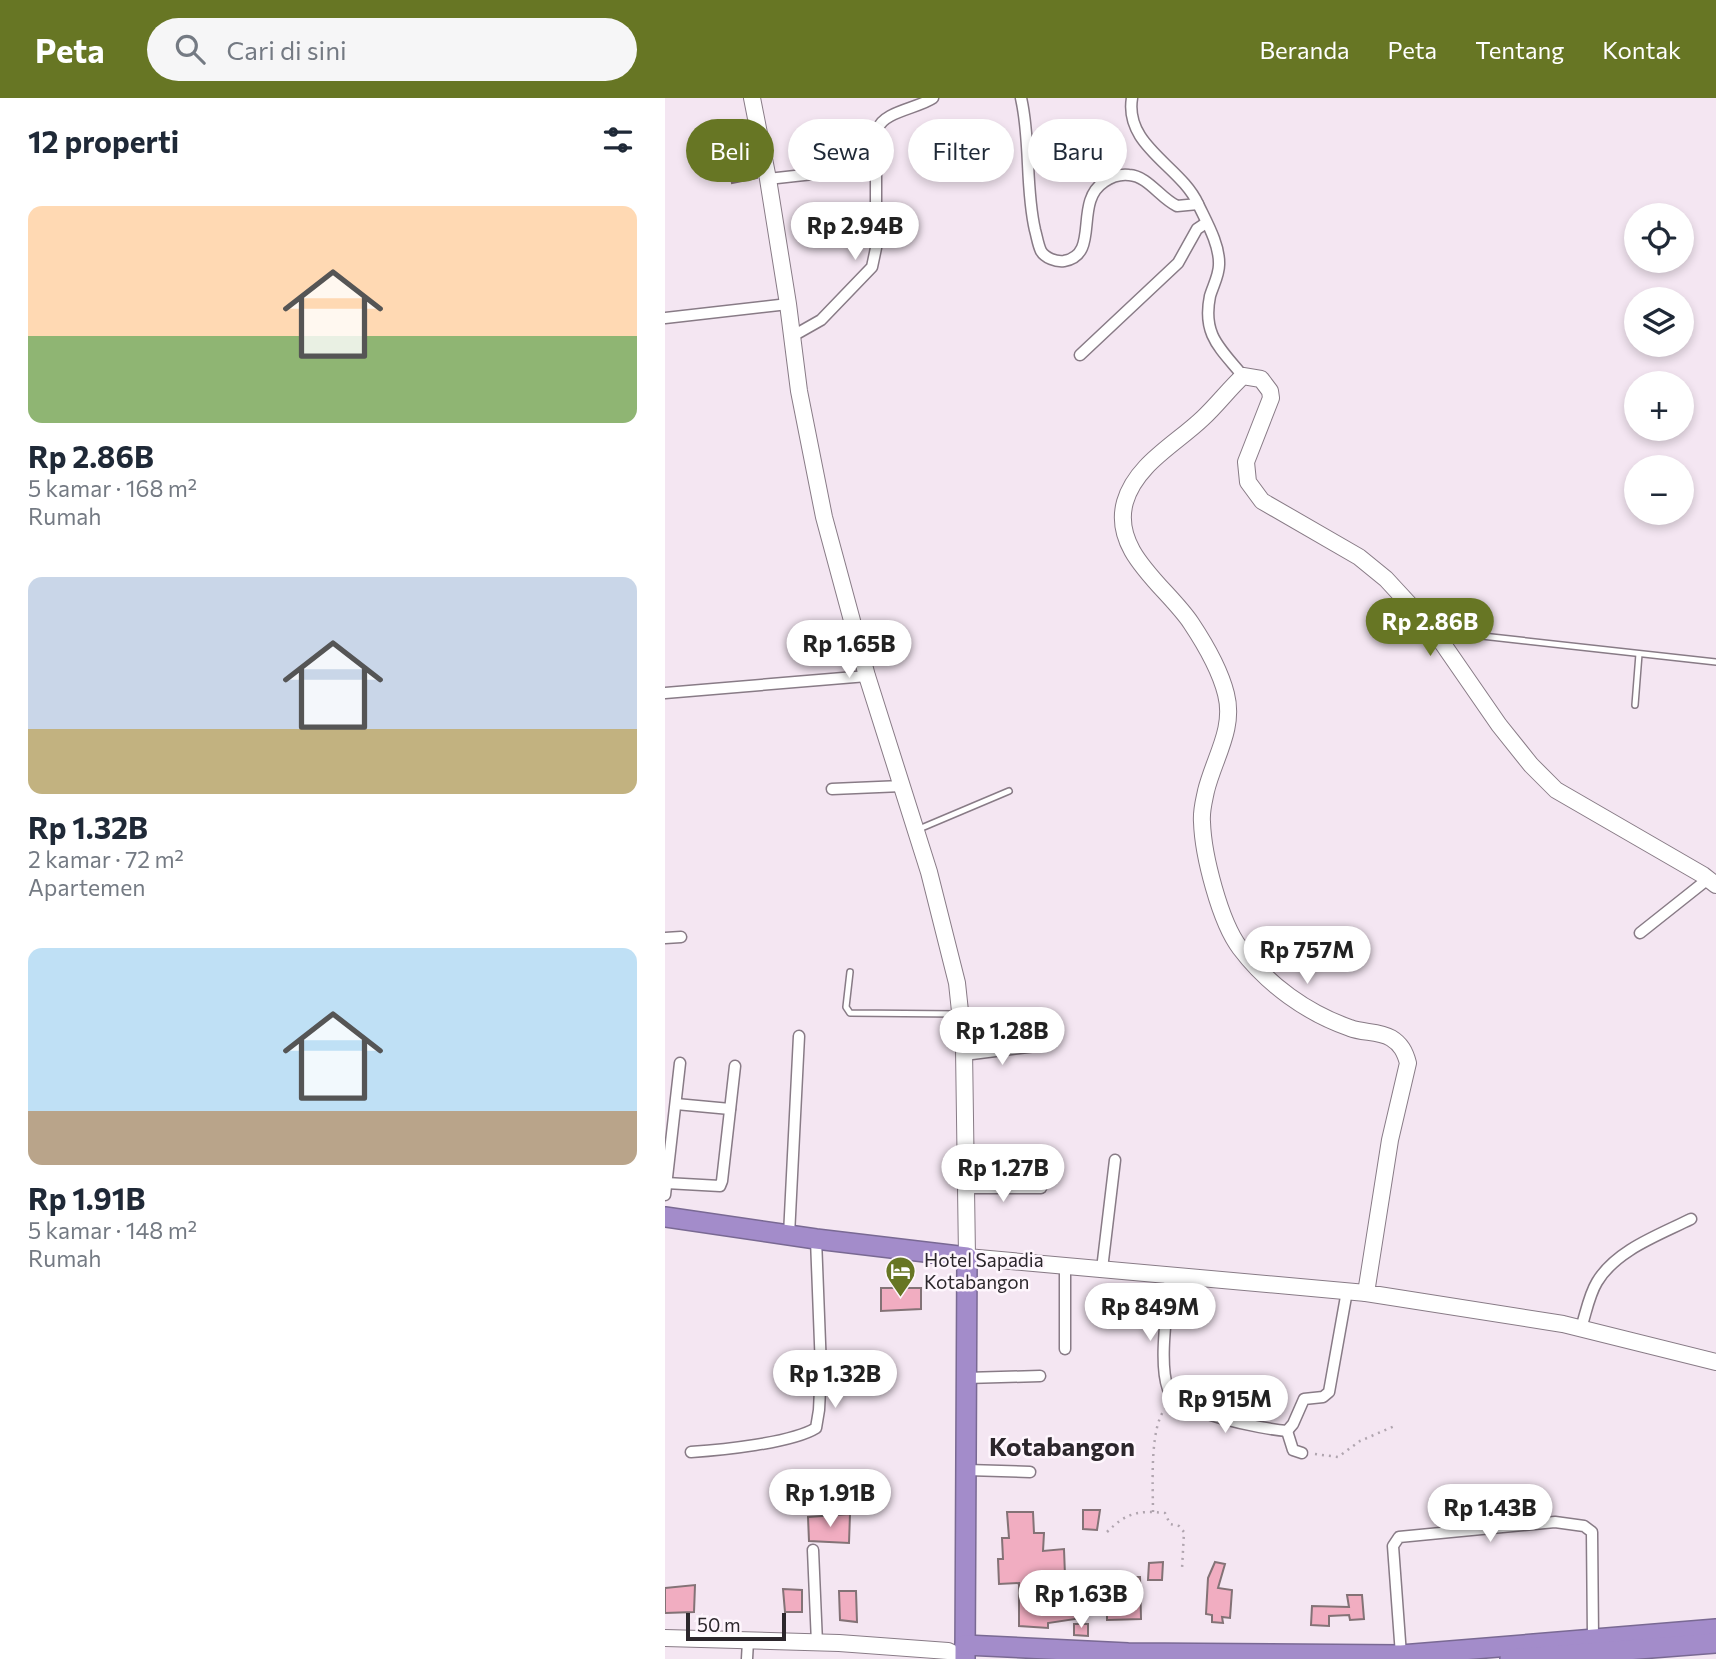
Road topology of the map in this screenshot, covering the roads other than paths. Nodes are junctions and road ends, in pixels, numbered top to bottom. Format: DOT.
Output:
graph roads {
  1 [pos="752,98"];
  2 [pos="933,98"];
  3 [pos="1021,98"];
  4 [pos="1132,98"];
  5 [pos="756,119"];
  6 [pos="884,119"];
  7 [pos="769,182"];
  8 [pos="876,182"];
  9 [pos="1198,204"];
  10 [pos="1206,223"];
  11 [pos="788,304"];
  12 [pos="665,317"];
  13 [pos="791,337"];
  14 [pos="1080,355"];
  15 [pos="1243,376"];
  16 [pos="1434,631"];
  17 [pos="1639,654"];
  18 [pos="1716,662"];
  19 [pos="867,676"];
  20 [pos="665,693"];
  21 [pos="1635,705"];
  22 [pos="902,786"];
  23 [pos="832,789"];
  24 [pos="1009,791"];
  25 [pos="916,830"];
  26 [pos="1712,882"];
  27 [pos="1640,933"];
  28 [pos="681,937"];
  29 [pos="665,938"];
  30 [pos="850,972"];
  31 [pos="962,1014"];
  32 [pos="799,1036"];
  33 [pos="1035,1046"];
  34 [pos="964,1055"];
  35 [pos="680,1063"];
  36 [pos="734,1066"];
  37 [pos="676,1104"];
  38 [pos="730,1109"];
  39 [pos="1115,1160"];
  40 [pos="965,1188"];
  41 [pos="1041,1188"];
  42 [pos="666,1189"];
  43 [pos="665,1217"];
  44 [pos="1691,1219"];
  45 [pos="789,1235"];
  46 [pos="816,1239"];
  47 [pos="967,1257"];
  48 [pos="1065,1266"];
  49 [pos="1102,1269"];
  50 [pos="1170,1275"];
  51 [pos="1347,1291"];
  52 [pos="1366,1293"];
  53 [pos="1581,1328"];
  54 [pos="1065,1349"];
  55 [pos="1716,1362"];
  56 [pos="1040,1376"];
  57 [pos="966,1378"];
  58 [pos="1287,1431"];
  59 [pos="691,1452"];
  60 [pos="1302,1453"];
  61 [pos="967,1469"];
  62 [pos="1030,1472"];
  63 [pos="813,1550"];
  64 [pos="1716,1629"];
  65 [pos="1593,1637"];
  66 [pos="665,1638"];
  67 [pos="748,1641"];
  68 [pos="817,1643"];
  69 [pos="1716,1643"];
  70 [pos="1674,1653"];
  71 [pos="964,1654"];
  72 [pos="1401,1655"];
  73 [pos="747,1659"];
  74 [pos="1510,1659"];
  1 -- 5 [label="street"];
  2 -- 6 [label="street"];
  3 -- 9 [label="street"];
  4 -- 9 [label="street"];
  7 -- 11 [label="street"];
  8 -- 13 [label="street"];
  9 -- 10 [label="street"];
  10 -- 14 [label="street"];
  10 -- 15 [label="street"];
  11 -- 12 [label="street"];
  11 -- 13 [label="street"];
  13 -- 19 [label="street"];
  15 -- 16 [label="street"];
  15 -- 52 [label="street"];
  16 -- 17 [label="lane"];
  16 -- 26 [label="street"];
  17 -- 18 [label="lane"];
  17 -- 21 [label="lane"];
  19 -- 20 [label="street"];
  19 -- 22 [label="street"];
  22 -- 23 [label="street"];
  22 -- 25 [label="street"];
  24 -- 25 [label="lane"];
  25 -- 31 [label="street"];
  26 -- 27 [label="street"];
  28 -- 29 [label="street"];
  30 -- 31 [label="lane"];
  31 -- 34 [label="street"];
  32 -- 45 [label="street"];
  33 -- 34 [label="street"];
  34 -- 40 [label="street"];
  35 -- 37 [label="street"];
  36 -- 38 [label="street"];
  37 -- 38 [label="street"];
  37 -- 42 [label="street"];
  38 -- 42 [label="street"];
  39 -- 49 [label="street"];
  40 -- 41 [label="street"];
  40 -- 47 [label="street"];
  43 -- 45 [label="highway"];
  44 -- 53 [label="street"];
  45 -- 46 [label="highway"];
  46 -- 47 [label="highway"];
  46 -- 59 [label="street"];
  47 -- 48 [label="street"];
  47 -- 57 [label="highway"];
  48 -- 49 [label="street"];
  48 -- 54 [label="street"];
  49 -- 50 [label="street"];
  50 -- 51 [label="street"];
  50 -- 58 [label="street"];
  51 -- 52 [label="street"];
  51 -- 58 [label="street"];
  52 -- 53 [label="street"];
  53 -- 55 [label="street"];
  56 -- 57 [label="street"];
  57 -- 61 [label="highway"];
  58 -- 60 [label="street"];
  61 -- 62 [label="street"];
  61 -- 71 [label="highway"];
  63 -- 68 [label="street"];
  64 -- 65 [label="highway"];
  65 -- 72 [label="highway"];
  65 -- 72 [label="street"];
  66 -- 67 [label="street"];
  67 -- 68 [label="street"];
  67 -- 73 [label="street"];
  68 -- 71 [label="street"];
  69 -- 70 [label="highway"];
  70 -- 74 [label="highway"];
  71 -- 72 [label="highway"];
}
